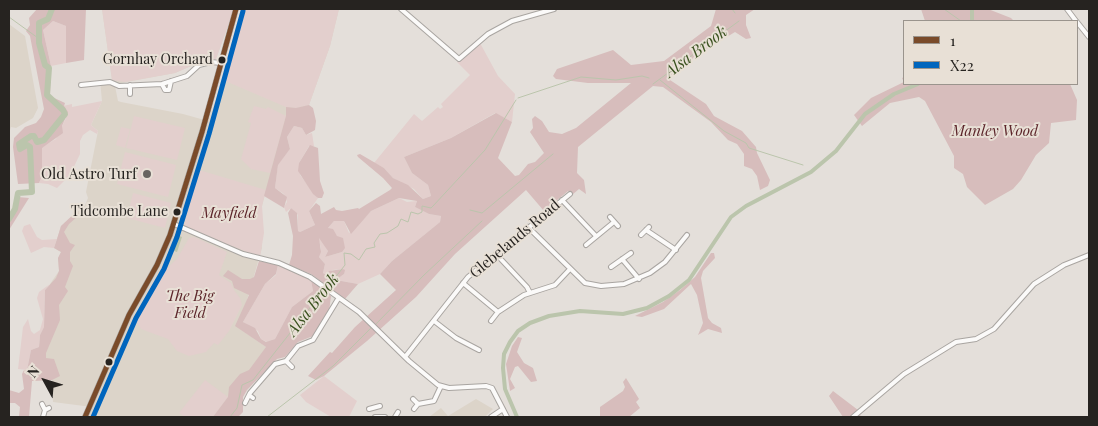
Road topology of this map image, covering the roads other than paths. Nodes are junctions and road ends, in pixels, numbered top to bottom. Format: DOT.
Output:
graph roads {
  1 [pos="236,9"];
  2 [pos="401,9"];
  3 [pos="554,9"];
  4 [pos="1067,9"];
  5 [pos="1075,20"];
  6 [pos="1078,23"];
  7 [pos="1089,37"];
  8 [pos="221,63"];
  9 [pos="171,81"];
  10 [pos="162,84"];
  11 [pos="81,85"];
  12 [pos="130,85"];
  13 [pos="130,94"];
  14 [pos="570,194"];
  15 [pos="562,200"];
  16 [pos="610,217"];
  17 [pos="614,222"];
  18 [pos="174,224"];
  19 [pos="618,226"];
  20 [pos="528,227"];
  21 [pos="687,235"];
  22 [pos="596,236"];
  23 [pos="641,236"];
  24 [pos="586,245"];
  25 [pos="676,250"];
  26 [pos="630,253"];
  27 [pos="496,254"];
  28 [pos="1089,255"];
  29 [pos="622,259"];
  30 [pos="612,267"];
  31 [pos="570,269"];
  32 [pos="640,279"];
  33 [pos="463,283"];
  34 [pos="530,293"];
  35 [pos="338,299"];
  36 [pos="500,311"];
  37 [pos="434,321"];
  38 [pos="491,321"];
  39 [pos="479,350"];
  40 [pos="405,357"];
  41 [pos="286,361"];
  42 [pos="292,367"];
  43 [pos="442,386"];
  44 [pos="249,395"];
  45 [pos="253,398"];
  46 [pos="413,399"];
  47 [pos="245,403"];
  48 [pos="42,404"];
  49 [pos="418,404"];
  50 [pos="380,406"];
  51 [pos="375,407"];
  52 [pos="369,409"];
  53 [pos="414,409"];
  54 [pos="503,409"];
  55 [pos="398,412"];
  56 [pos="43,417"];
  57 [pos="85,417"];
  58 [pos="376,417"];
  59 [pos="385,417"];
  60 [pos="395,417"];
  61 [pos="491,417"];
  62 [pos="507,417"];
  63 [pos="852,417"];
  1 -- 8 [label="street"];
  2 -- 3 [label="street"];
  4 -- 5 [label="street"];
  6 -- 7 [label="street"];
  8 -- 9 [label="street"];
  8 -- 18 [label="street"];
  9 -- 10 [label="street"];
  9 -- 10 [label="street"];
  10 -- 12 [label="street"];
  11 -- 12 [label="street"];
  12 -- 13 [label="street"];
  14 -- 15 [label="street, Glebelands Road"];
  15 -- 20 [label="street, Glebelands Road"];
  15 -- 22 [label="street"];
  16 -- 17 [label="street"];
  17 -- 19 [label="street"];
  17 -- 22 [label="street"];
  18 -- 35 [label="street"];
  18 -- 57 [label="street"];
  20 -- 27 [label="street, Glebelands Road"];
  20 -- 31 [label="street"];
  21 -- 25 [label="street"];
  22 -- 24 [label="street"];
  23 -- 25 [label="street"];
  25 -- 32 [label="street"];
  26 -- 29 [label="street"];
  27 -- 33 [label="street, Glebelands Road"];
  27 -- 34 [label="street"];
  28 -- 63 [label="street"];
  29 -- 30 [label="street"];
  29 -- 32 [label="street"];
  31 -- 32 [label="street"];
  31 -- 34 [label="street"];
  33 -- 36 [label="street"];
  33 -- 37 [label="street, Glebelands Road"];
  34 -- 36 [label="street"];
  35 -- 40 [label="street"];
  35 -- 41 [label="street"];
  36 -- 38 [label="street"];
  37 -- 39 [label="street"];
  37 -- 40 [label="street, Glebelands Road"];
  40 -- 43 [label="street"];
  41 -- 42 [label="street"];
  41 -- 44 [label="street"];
  43 -- 49 [label="street"];
  43 -- 54 [label="street"];
  44 -- 45 [label="street"];
  44 -- 47 [label="street"];
  46 -- 49 [label="street"];
  48 -- 56 [label="street"];
  49 -- 53 [label="street"];
  50 -- 51 [label="street"];
  51 -- 52 [label="street"];
  51 -- 58 [label="street"];
  54 -- 61 [label="street"];
  54 -- 62 [label="street"];
  55 -- 60 [label="street"];
  58 -- 59 [label="street"];
}
